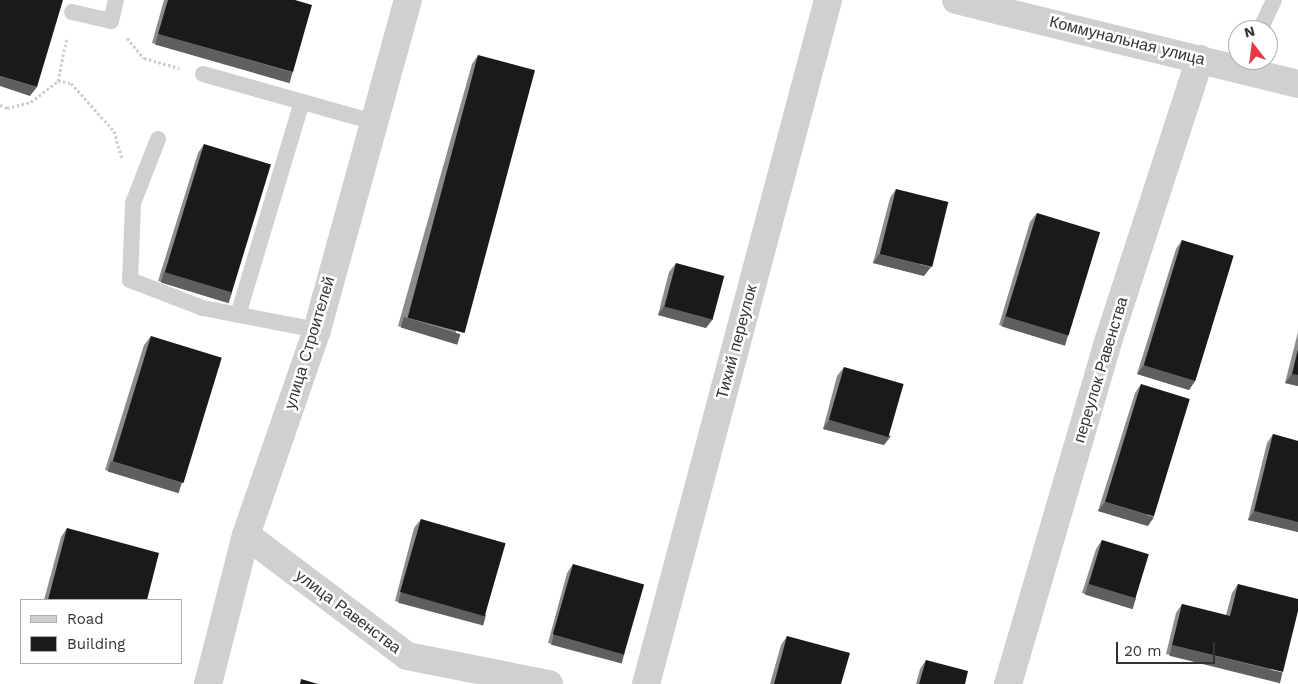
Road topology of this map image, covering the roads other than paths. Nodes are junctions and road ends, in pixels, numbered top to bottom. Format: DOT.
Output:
graph roads {
  1 [pos="116,0"];
  2 [pos="408,0"];
  3 [pos="828,0"];
  4 [pos="956,0"];
  5 [pos="1274,0"];
  6 [pos="72,12"];
  7 [pos="1265,20"];
  8 [pos="1200,59"];
  9 [pos="1228,63"];
  10 [pos="1260,70"];
  11 [pos="203,74"];
  12 [pos="1298,84"];
  13 [pos="302,102"];
  14 [pos="374,122"];
  15 [pos="158,139"];
  16 [pos="238,315"];
  17 [pos="317,330"];
  18 [pos="246,535"];
  19 [pos="208,684"];
  20 [pos="548,684"];
  21 [pos="646,684"];
  22 [pos="1008,684"];
  1 -- 6 [label="lane"];
  2 -- 14 [label="street, улица Строителей"];
  3 -- 21 [label="street, Тихий переулок"];
  4 -- 8 [label="street, Коммунальная улица"];
  5 -- 7 [label="lane"];
  8 -- 9 [label="street, Коммунальная улица"];
  8 -- 22 [label="street, переулок Равенства"];
  10 -- 12 [label="street, Коммунальная улица"];
  11 -- 13 [label="lane"];
  13 -- 14 [label="lane"];
  13 -- 16 [label="lane"];
  14 -- 17 [label="street, улица Строителей"];
  15 -- 16 [label="lane"];
  16 -- 17 [label="lane"];
  17 -- 18 [label="street, улица Строителей"];
  18 -- 19 [label="street, улица Строителей"];
  18 -- 20 [label="street, улица Равенства"];
}
